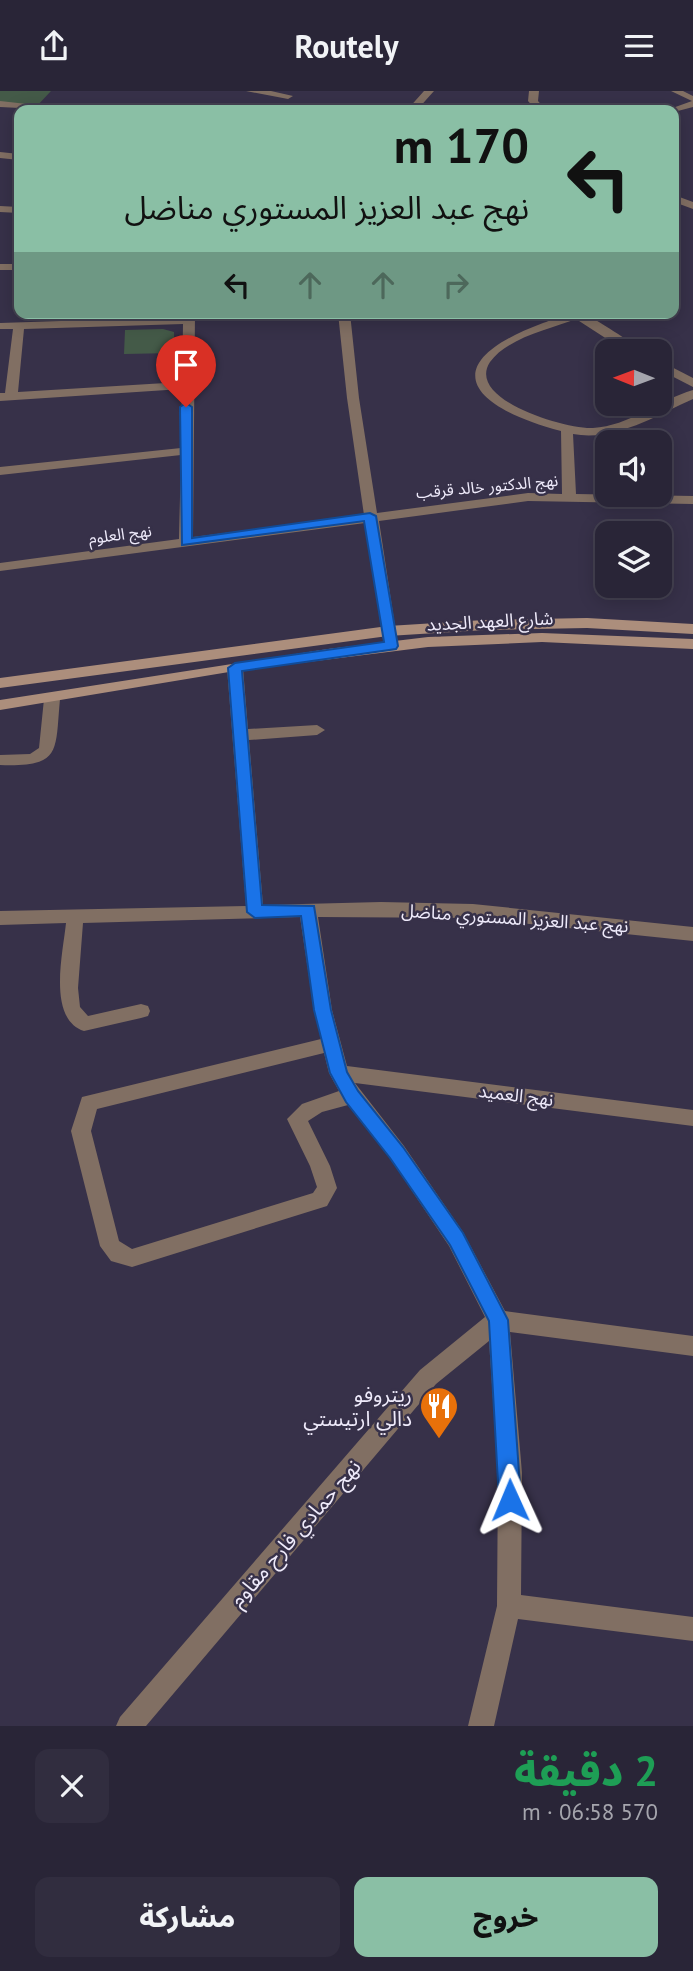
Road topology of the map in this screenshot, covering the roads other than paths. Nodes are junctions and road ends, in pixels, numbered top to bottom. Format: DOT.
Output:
graph roads {
  1 [pos="251,91"];
  2 [pos="429,91"];
  3 [pos="676,91"];
  4 [pos="288,96"];
  5 [pos="693,102"];
  6 [pos="416,105"];
  7 [pos="151,319"];
  8 [pos="189,319"];
  9 [pos="345,319"];
  10 [pos="563,319"];
  11 [pos="583,319"];
  12 [pos="0,326"];
  13 [pos="19,326"];
  14 [pos="615,339"];
  15 [pos="672,372"];
  16 [pos="693,383"];
  17 [pos="186,385"];
  18 [pos="693,394"];
  19 [pos="5,397"];
  20 [pos="567,431"];
  21 [pos="185,451"];
  22 [pos="0,471"];
  23 [pos="569,496"];
  24 [pos="693,500"];
  25 [pos="370,516"];
  26 [pos="186,543"];
  27 [pos="0,567"];
  28 [pos="693,629"];
  29 [pos="389,638"];
  30 [pos="693,644"];
  31 [pos="235,668"];
  32 [pos="0,684"];
  33 [pos="52,699"];
  34 [pos="0,705"];
  35 [pos="317,730"];
  36 [pos="241,735"];
  37 [pos="0,761"];
  38 [pos="308,910"];
  39 [pos="255,912"];
  40 [pos="75,916"];
  41 [pos="0,918"];
  42 [pos="693,934"];
  43 [pos="141,1011"];
  44 [pos="331,1044"];
  45 [pos="339,1073"];
  46 [pos="352,1096"];
  47 [pos="693,1118"];
  48 [pos="498,1320"];
  49 [pos="693,1346"];
  50 [pos="509,1606"];
  51 [pos="693,1629"];
  52 [pos="129,1726"];
  53 [pos="481,1726"];
  1 -- 4 [label="street"];
  2 -- 6 [label="street"];
  3 -- 5 [label="street"];
  7 -- 13 [label="street"];
  8 -- 17 [label="street"];
  9 -- 25 [label="street"];
  10 -- 20 [label="street"];
  11 -- 14 [label="street"];
  12 -- 13 [label="street"];
  13 -- 19 [label="street"];
  15 -- 16 [label="street"];
  17 -- 19 [label="street"];
  17 -- 21 [label="street"];
  18 -- 20 [label="street"];
  20 -- 23 [label="street"];
  21 -- 22 [label="street"];
  21 -- 26 [label="street"];
  23 -- 24 [label="street, نهج الدكتور خالد قرقب"];
  23 -- 25 [label="street, نهج الدكتور خالد قرقب"];
  25 -- 26 [label="street, نهج العلوم"];
  25 -- 29 [label="street"];
  26 -- 27 [label="street, نهج العلوم"];
  28 -- 29 [label="main road, شارع العهد الجديد"];
  29 -- 30 [label="main road, شارع العهد الجديد"];
  29 -- 31 [label="main road, شارع العهد الجديد"];
  29 -- 32 [label="main road, شارع العهد الجديد"];
  31 -- 33 [label="main road, شارع العهد الجديد"];
  31 -- 36 [label="street"];
  33 -- 34 [label="main road, شارع العهد الجديد"];
  33 -- 37 [label="street"];
  35 -- 36 [label="street"];
  36 -- 39 [label="street"];
  38 -- 39 [label="street, نهج عبد العزيز المستوري مناضل"];
  38 -- 42 [label="street, نهج عبد العزيز المستوري مناضل"];
  38 -- 44 [label="street"];
  39 -- 40 [label="street, نهج عبد العزيز المستوري مناضل"];
  40 -- 41 [label="street, نهج عبد العزيز المستوري مناضل"];
  40 -- 43 [label="street"];
  44 -- 45 [label="street"];
  44 -- 46 [label="street"];
  45 -- 46 [label="street"];
  45 -- 47 [label="street, نهج العميد"];
  46 -- 48 [label="street"];
  48 -- 49 [label="street"];
  48 -- 50 [label="street"];
  48 -- 52 [label="street, نهج حمادي فارح مقاوم"];
  50 -- 51 [label="street"];
  50 -- 53 [label="street"];
}
